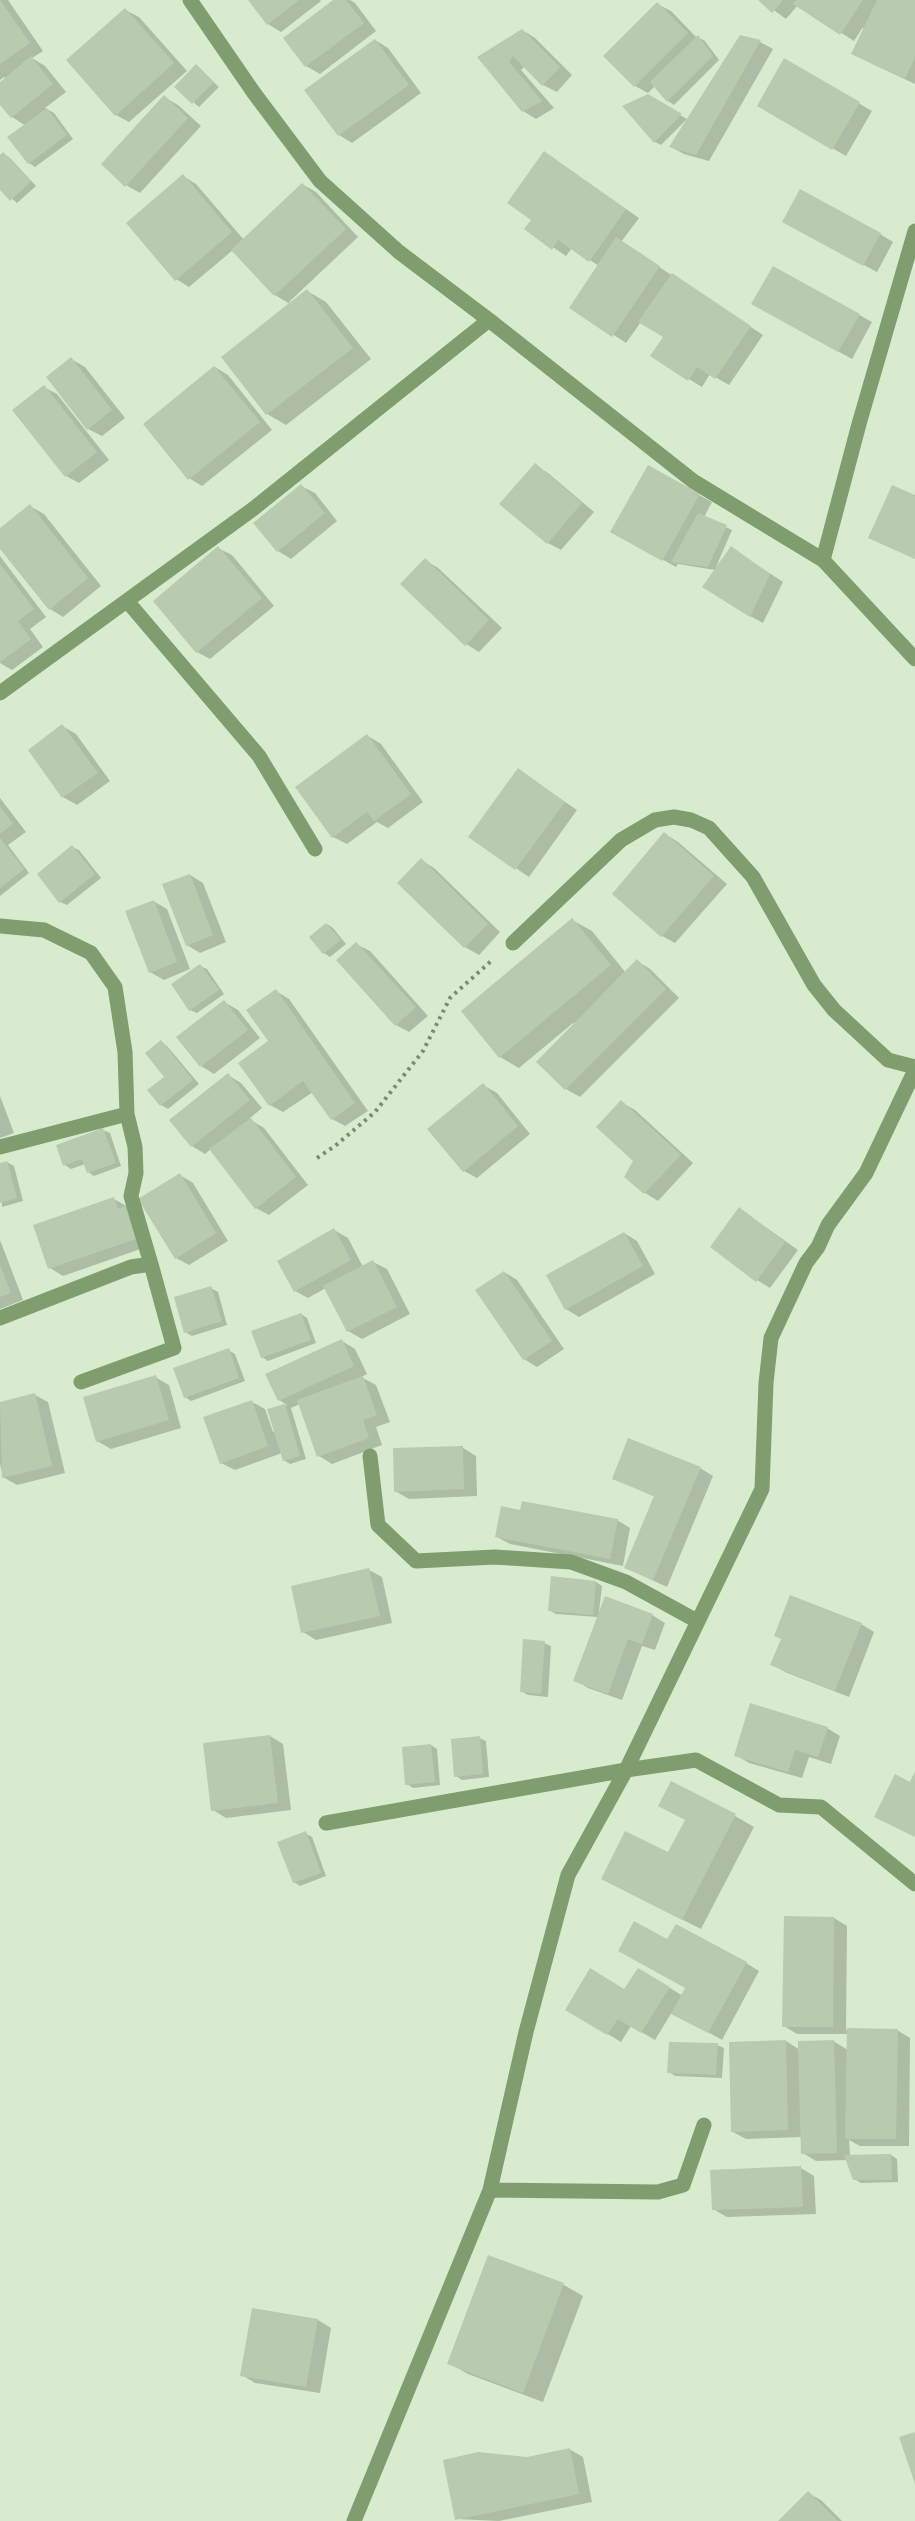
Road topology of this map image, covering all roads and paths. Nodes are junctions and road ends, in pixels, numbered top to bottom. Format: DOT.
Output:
graph roads {
  1 [pos="190,0"];
  2 [pos="915,231"];
  3 [pos="489,320"];
  4 [pos="823,560"];
  5 [pos="127,601"];
  6 [pos="915,659"];
  7 [pos="0,693"];
  8 [pos="315,849"];
  9 [pos="0,926"];
  10 [pos="513,944"];
  11 [pos="915,1068"];
  12 [pos="127,1114"];
  13 [pos="0,1147"];
  14 [pos="317,1158"];
  15 [pos="151,1264"];
  16 [pos="0,1318"];
  17 [pos="81,1382"];
  18 [pos="370,1456"];
  19 [pos="697,1621"];
  20 [pos="626,1770"];
  21 [pos="326,1823"];
  22 [pos="915,1884"];
  23 [pos="704,2125"];
  24 [pos="490,2190"];
  25 [pos="354,2521"];
  1 -- 3 [label="street"];
  2 -- 4 [label="street"];
  3 -- 4 [label="street"];
  3 -- 5 [label="street"];
  4 -- 6 [label="street"];
  5 -- 7 [label="street"];
  5 -- 8 [label="street"];
  9 -- 12 [label="street"];
  10 -- 11 [label="street"];
  10 -- 14 [label="path"];
  11 -- 19 [label="street"];
  12 -- 13 [label="street"];
  12 -- 15 [label="street"];
  15 -- 16 [label="street"];
  15 -- 17 [label="street"];
  18 -- 19 [label="street"];
  19 -- 20 [label="street"];
  20 -- 21 [label="street"];
  20 -- 22 [label="street"];
  20 -- 24 [label="street"];
  23 -- 24 [label="street"];
  24 -- 25 [label="street"];
}
